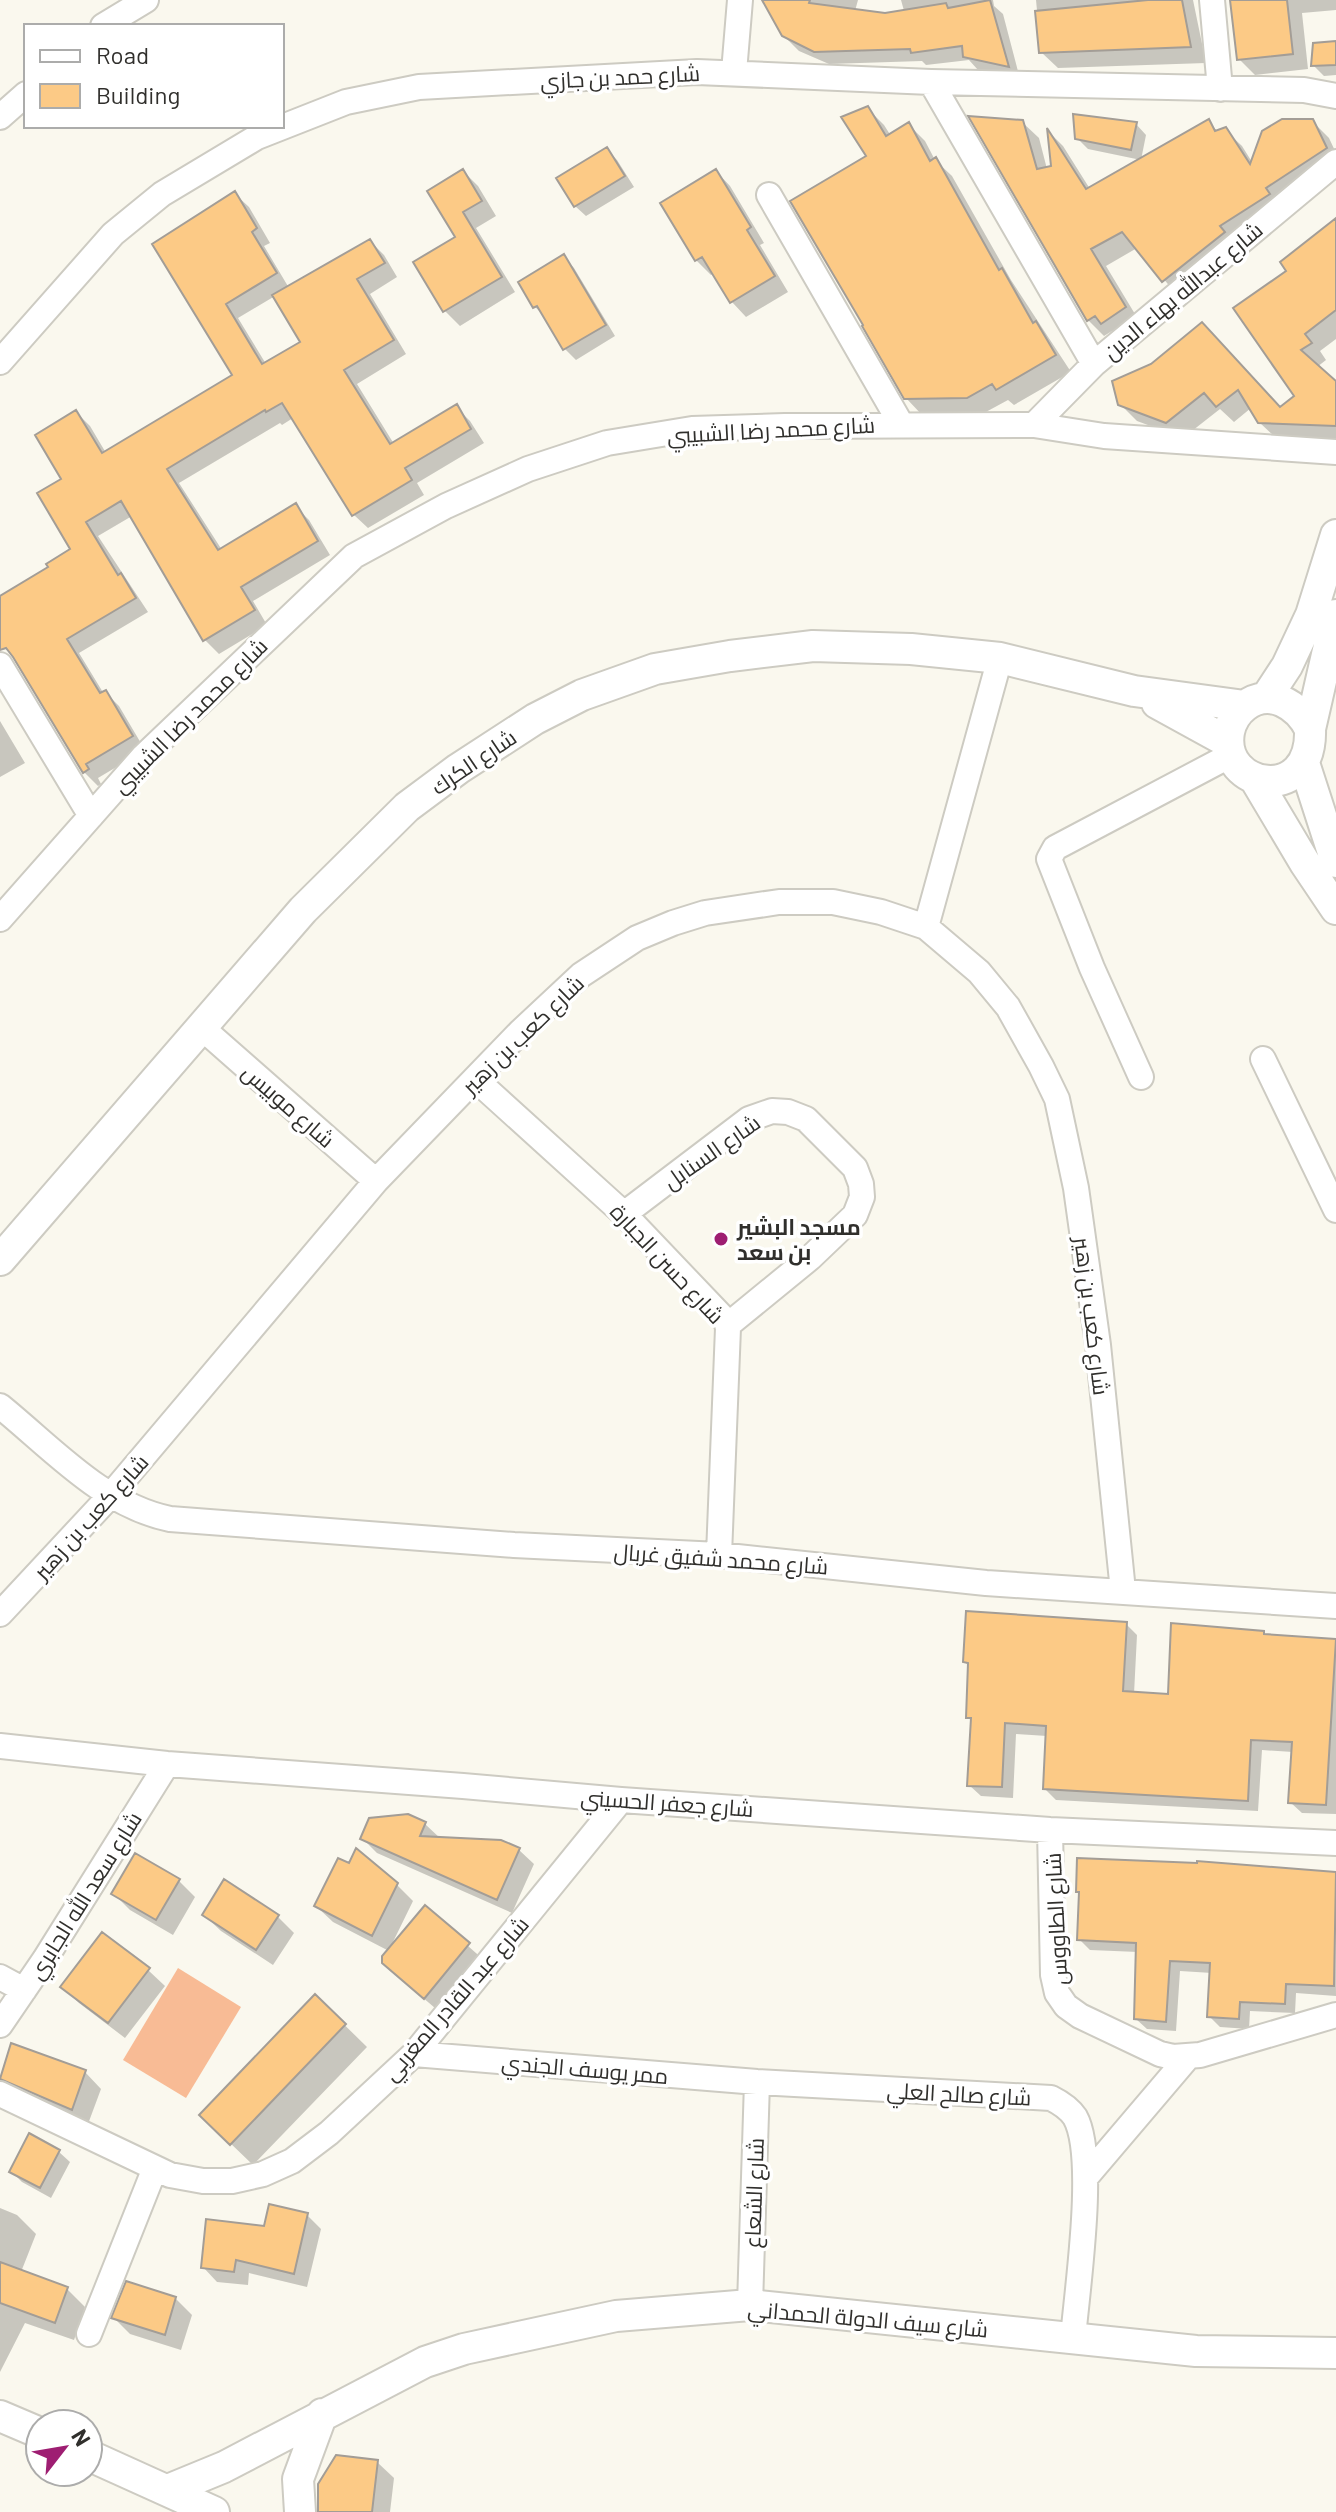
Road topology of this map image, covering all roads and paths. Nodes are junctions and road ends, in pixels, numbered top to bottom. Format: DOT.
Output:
graph roads {
  1 [pos="146,0"];
  2 [pos="740,0"];
  3 [pos="1212,0"];
  4 [pos="106,24"];
  5 [pos="734,72"];
  6 [pos="931,82"];
  7 [pos="1220,89"];
  8 [pos="24,96"];
  9 [pos="1336,96"];
  10 [pos="0,117"];
  11 [pos="284,126"];
  12 [pos="280,128"];
  13 [pos="1336,162"];
  14 [pos="769,195"];
  15 [pos="0,362"];
  16 [pos="1094,364"];
  17 [pos="901,424"];
  18 [pos="1034,425"];
  19 [pos="1336,452"];
  20 [pos="1336,535"];
  21 [pos="1336,615"];
  22 [pos="1000,658"];
  23 [pos="0,665"];
  24 [pos="1134,691"];
  25 [pos="1255,702"];
  26 [pos="1310,729"];
  27 [pos="1229,749"];
  28 [pos="1304,763"];
  29 [pos="1255,779"];
  30 [pos="91,816"];
  31 [pos="1336,862"];
  32 [pos="1336,909"];
  33 [pos="0,919"];
  34 [pos="926,927"];
  35 [pos="202,1028"];
  36 [pos="1263,1059"];
  37 [pos="1141,1077"];
  38 [pos="475,1079"];
  39 [pos="376,1181"];
  40 [pos="1336,1210"];
  41 [pos="624,1214"];
  42 [pos="0,1260"];
  43 [pos="728,1325"];
  44 [pos="0,1406"];
  45 [pos="110,1496"];
  46 [pos="719,1555"];
  47 [pos="1123,1591"];
  48 [pos="1336,1606"];
  49 [pos="0,1614"];
  50 [pos="0,1746"];
  51 [pos="167,1764"];
  52 [pos="621,1800"];
  53 [pos="1050,1830"];
  54 [pos="1336,1843"];
  55 [pos="0,1977"];
  56 [pos="24,1990"];
  57 [pos="1336,2015"];
  58 [pos="0,2025"];
  59 [pos="414,2054"];
  60 [pos="1188,2057"];
  61 [pos="757,2082"];
  62 [pos="0,2094"];
  63 [pos="155,2168"];
  64 [pos="1086,2177"];
  65 [pos="750,2305"];
  66 [pos="89,2334"];
  67 [pos="1073,2338"];
  68 [pos="1336,2353"];
  69 [pos="322,2414"];
  70 [pos="0,2416"];
  71 [pos="24,2426"];
  72 [pos="104,2462"];
  73 [pos="168,2490"];
  74 [pos="214,2512"];
  75 [pos="300,2512"];
  1 -- 4 [label="street"];
  2 -- 5 [label="street"];
  3 -- 7 [label="street"];
  5 -- 6 [label="street, شارع حمد بن جازي"];
  5 -- 11 [label="street, شارع حمد بن جازي"];
  6 -- 7 [label="street, شارع حمد بن جازي"];
  6 -- 16 [label="street"];
  7 -- 9 [label="street, شارع حمد بن جازي"];
  8 -- 10 [label="street"];
  12 -- 15 [label="street, شارع حمد بن جازي"];
  13 -- 16 [label="street, شارع عبدالله بهاء الدين"];
  14 -- 17 [label="street"];
  16 -- 18 [label="street, شارع عبدالله بهاء الدين"];
  17 -- 18 [label="street, شارع محمد رضا الشبيبي"];
  17 -- 30 [label="street, شارع محمد رضا الشبيبي"];
  18 -- 19 [label="street, شارع محمد رضا الشبيبي"];
  20 -- 25 [label="street"];
  21 -- 26 [label="street"];
  22 -- 24 [label="street, شارع الكرك"];
  22 -- 34 [label="street"];
  22 -- 35 [label="street, شارع الكرك"];
  23 -- 30 [label="street"];
  24 -- 25 [label="street, شارع الكرك"];
  24 -- 27 [label="street, شارع الكرك"];
  25 -- 26 [label="street"];
  25 -- 27 [label="street"];
  26 -- 28 [label="street"];
  27 -- 29 [label="street"];
  27 -- 37 [label="street"];
  28 -- 29 [label="street"];
  28 -- 31 [label="street"];
  29 -- 32 [label="street"];
  30 -- 33 [label="street, شارع محمد رضا الشبيبي"];
  34 -- 38 [label="street, شارع كعب بن زهير"];
  34 -- 47 [label="street, شارع كعب بن زهير"];
  35 -- 39 [label="street, شارع موبيس"];
  35 -- 42 [label="street, شارع الكرك"];
  36 -- 40 [label="street"];
  38 -- 39 [label="street, شارع كعب بن زهير"];
  38 -- 41 [label="street, شارع حسن الجبارة"];
  39 -- 45 [label="street, شارع كعب بن زهير"];
  41 -- 43 [label="street, شارع حسن الجبارة"];
  41 -- 43 [label="street, شارع السنابل"];
  43 -- 46 [label="street, شارع حسن الجبارة"];
  44 -- 45 [label="street, شارع محمد شفيق غربال"];
  45 -- 46 [label="street, شارع محمد شفيق غربال"];
  45 -- 49 [label="street, شارع كعب بن زهير"];
  46 -- 47 [label="street, شارع محمد شفيق غربال"];
  47 -- 48 [label="street, شارع محمد شفيق غربال"];
  50 -- 51 [label="street, شارع جعفر الحسيني"];
  51 -- 52 [label="street, شارع جعفر الحسيني"];
  51 -- 56 [label="street, شارع سعد الله الجابري"];
  52 -- 53 [label="street, شارع جعفر الحسيني"];
  52 -- 59 [label="street, شارع عبد القادر المغربي"];
  53 -- 54 [label="street, شارع جعفر الحسيني"];
  53 -- 60 [label="street, شارع الطاووس"];
  55 -- 56 [label="street"];
  56 -- 58 [label="street, شارع سعد الله الجابري"];
  57 -- 60 [label="street, شارع الطاووس"];
  59 -- 61 [label="street, ممر يوسف الجندي"];
  59 -- 63 [label="street, شارع عبد القادر المغربي"];
  60 -- 64 [label="street"];
  61 -- 64 [label="street, شارع صالح العلي"];
  61 -- 65 [label="street, شارع الشعاع"];
  62 -- 63 [label="street, شارع عبد القادر المغربي"];
  63 -- 66 [label="street"];
  64 -- 67 [label="street, شارع صالح العلي"];
  65 -- 67 [label="street, شارع سيف الدولة الحمداني"];
  65 -- 69 [label="street, شارع سيف الدولة الحمداني"];
  67 -- 68 [label="street, شارع سيف الدولة الحمداني"];
  69 -- 73 [label="street, شارع سيف الدولة الحمداني"];
  69 -- 75 [label="street"];
  70 -- 71 [label="street"];
  72 -- 73 [label="street"];
  73 -- 74 [label="street"];
}
